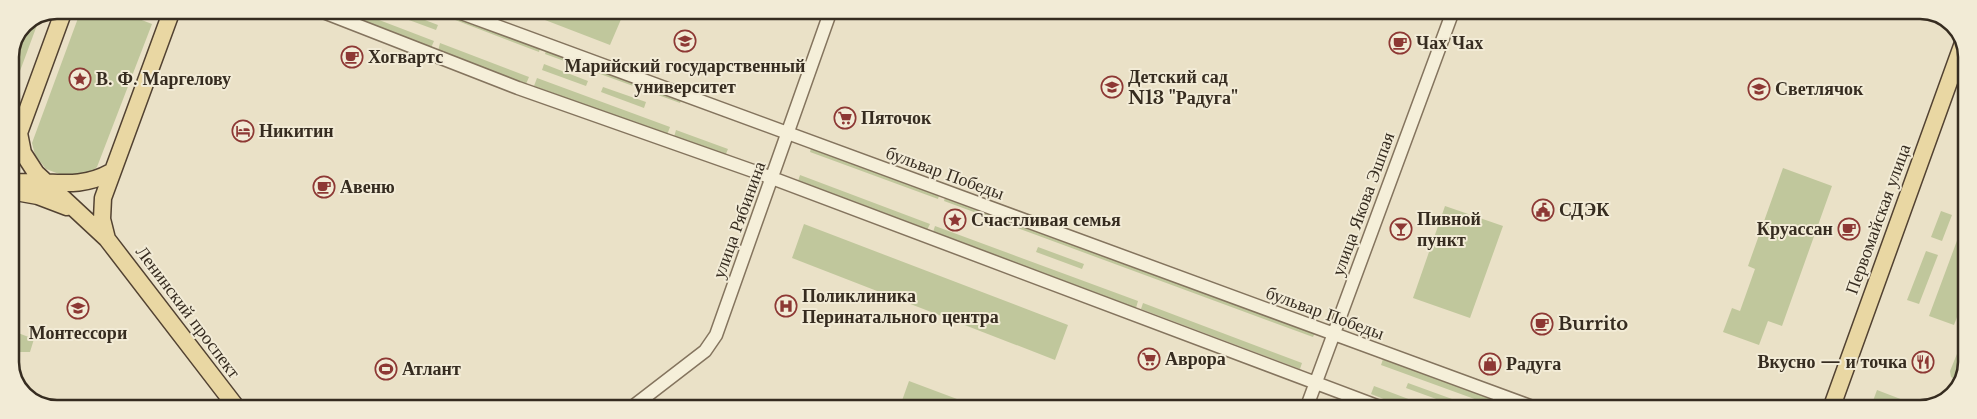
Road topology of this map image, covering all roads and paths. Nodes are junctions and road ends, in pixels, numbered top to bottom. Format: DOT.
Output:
graph roads {
  1 [pos="61,19"];
  2 [pos="169,19"];
  3 [pos="341,19"];
  4 [pos="478,19"];
  5 [pos="828,19"];
  6 [pos="1450,19"];
  7 [pos="1958,58"];
  8 [pos="19,127"];
  9 [pos="788,133"];
  10 [pos="19,148"];
  11 [pos="111,172"];
  12 [pos="773,178"];
  13 [pos="46,182"];
  14 [pos="19,183"];
  15 [pos="19,192"];
  16 [pos="80,214"];
  17 [pos="107,239"];
  18 [pos="1334,334"];
  19 [pos="1316,383"];
  20 [pos="230,400"];
  21 [pos="641,400"];
  22 [pos="1309,400"];
  23 [pos="1361,400"];
  24 [pos="1514,400"];
  25 [pos="1834,400"];
  1 -- 8 [label="main road"];
  2 -- 11 [label="main road, Ленинский проспект"];
  3 -- 12 [label="street"];
  4 -- 9 [label="street, бульвар Победы"];
  5 -- 9 [label="street, улица Рябинина"];
  6 -- 18 [label="street, улица Якова Эшпая"];
  7 -- 25 [label="main road, Первомайская улица"];
  9 -- 12 [label="street, улица Рябинина"];
  9 -- 18 [label="street, бульвар Победы"];
  10 -- 13 [label="main road, Ленинский проспект"];
  11 -- 13 [label="main road"];
  11 -- 17 [label="main road, Ленинский проспект"];
  12 -- 19 [label="street"];
  12 -- 21 [label="street, улица Рябинина"];
  13 -- 14 [label="main road"];
  13 -- 16 [label="main road, Ленинский проспект"];
  15 -- 16 [label="main road, Ленинский проспект"];
  16 -- 17 [label="main road, Ленинский проспект"];
  17 -- 20 [label="main road, Ленинский проспект"];
  18 -- 19 [label="street, улица Якова Эшпая"];
  18 -- 24 [label="street, бульвар Победы"];
  19 -- 22 [label="street, улица Якова Эшпая"];
  19 -- 23 [label="street"];
}
